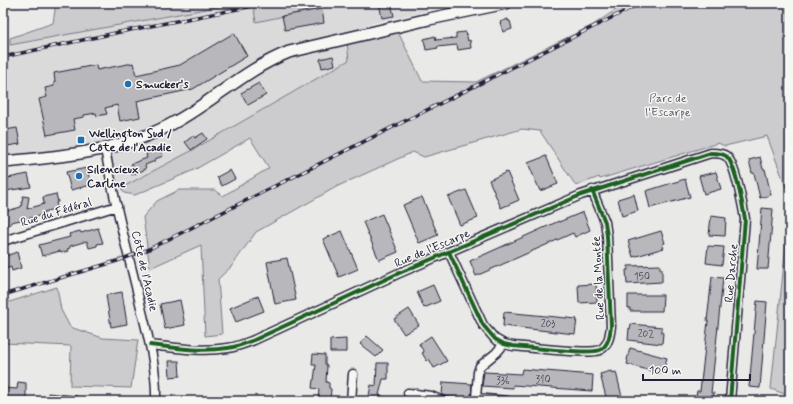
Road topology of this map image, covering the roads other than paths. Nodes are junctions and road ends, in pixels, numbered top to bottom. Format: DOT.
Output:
graph roads {
  1 [pos="506,3"];
  2 [pos="105,148"];
  3 [pos="721,153"];
  4 [pos="3,162"];
  5 [pos="592,190"];
  6 [pos="117,206"];
  7 [pos="3,241"];
  8 [pos="449,252"];
  9 [pos="504,344"];
  10 [pos="150,345"];
  11 [pos="354,374"];
  12 [pos="408,393"];
  13 [pos="474,399"];
  14 [pos="156,401"];
  15 [pos="351,401"];
  16 [pos="443,401"];
  17 [pos="507,401"];
  18 [pos="730,401"];
  1 -- 2 [label="main road"];
  2 -- 4 [label="main road"];
  2 -- 6 [label="street, Côte de l'Acadie"];
  3 -- 5 [label="street, Rue de l'Escarpe"];
  3 -- 18 [label="street, Rue Darche"];
  5 -- 8 [label="street, Rue de l'Escarpe"];
  5 -- 9 [label="street, Rue de la Montée"];
  6 -- 7 [label="street, Rue du Fédéral"];
  6 -- 10 [label="street, Côte de l'Acadie"];
  8 -- 9 [label="street, Rue de la Montée"];
  8 -- 10 [label="street, Rue de l'Escarpe"];
  9 -- 13 [label="street"];
  10 -- 14 [label="street, Côte de l'Acadie"];
  11 -- 15 [label="street"];
  12 -- 16 [label="street"];
  13 -- 17 [label="street"];
}
